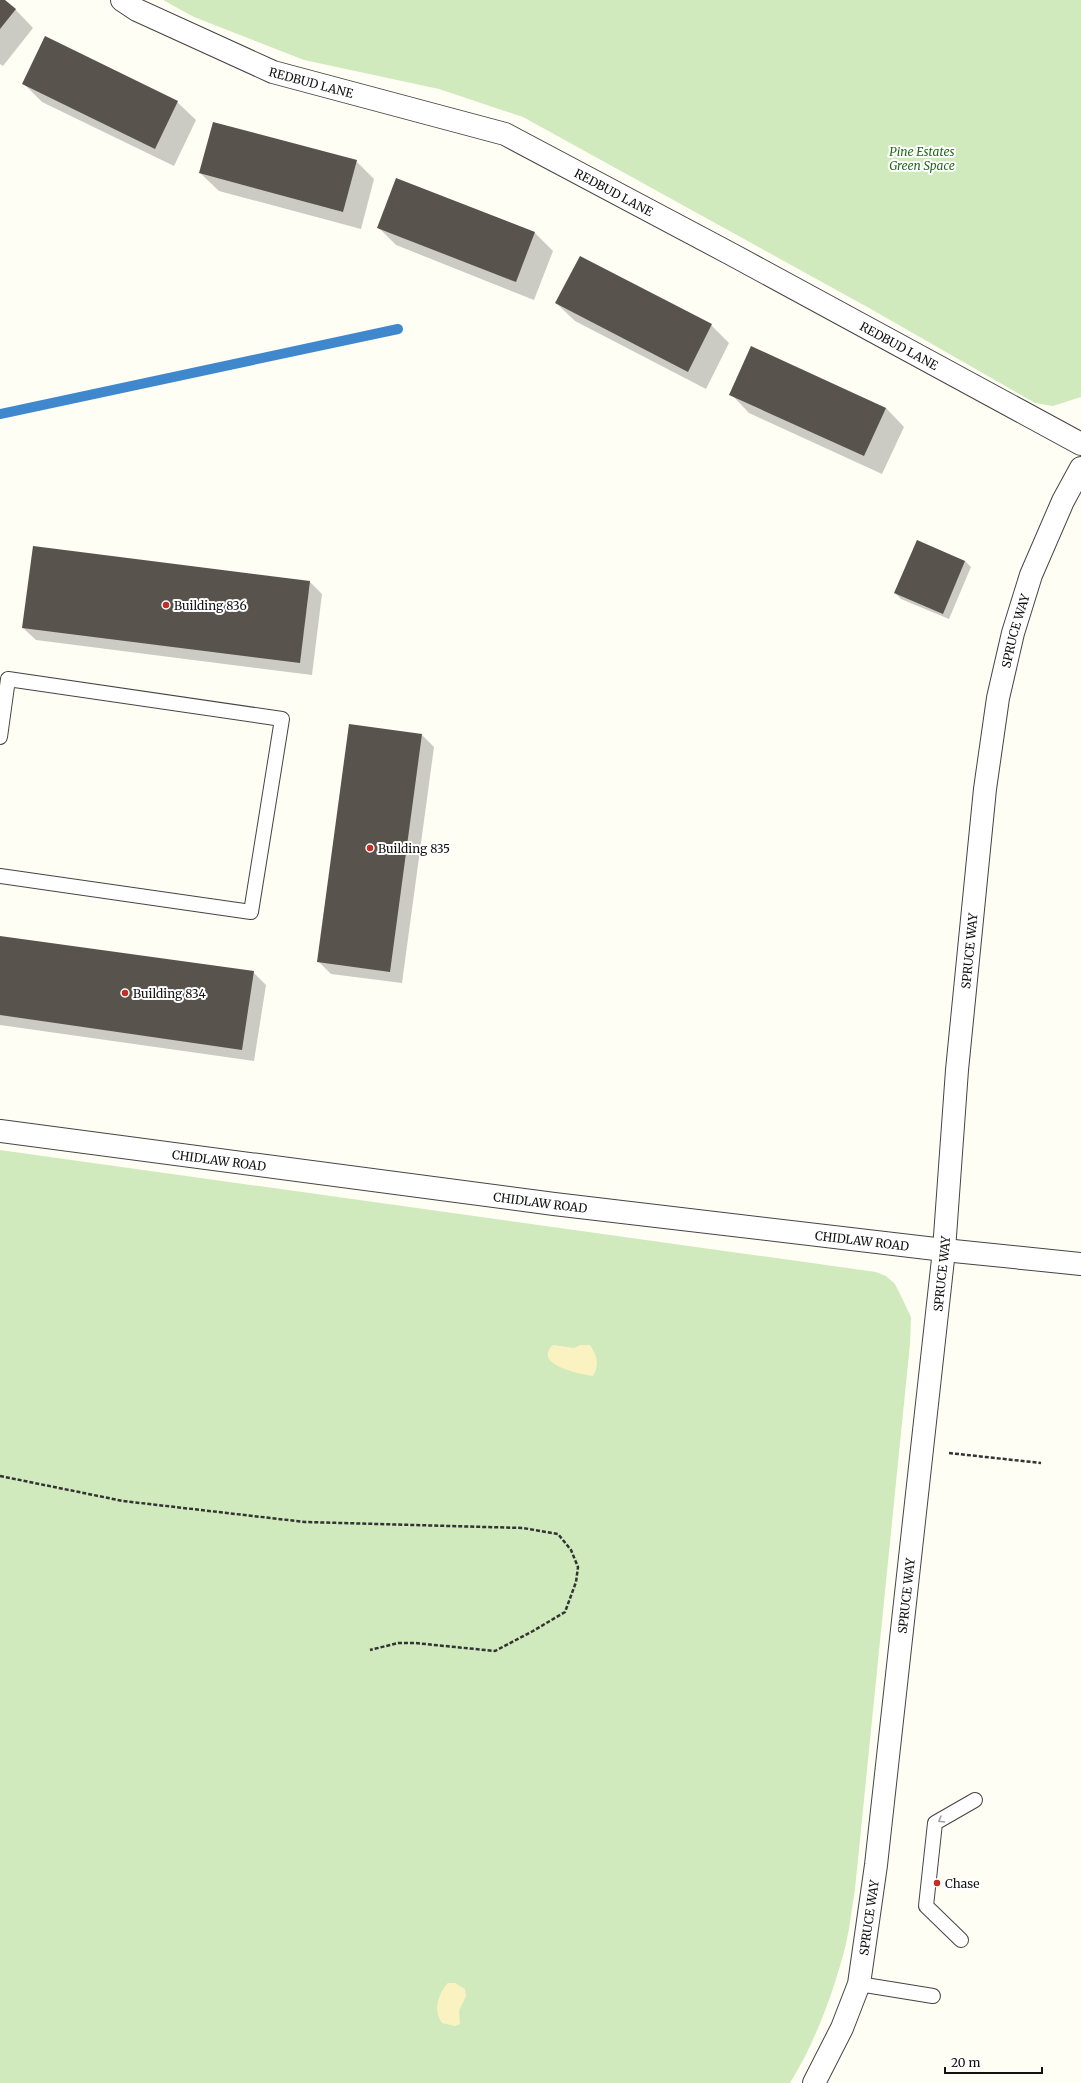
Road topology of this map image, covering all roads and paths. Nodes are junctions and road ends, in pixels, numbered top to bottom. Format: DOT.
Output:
graph roads {
  1 [pos="122,0"];
  2 [pos="1081,444"];
  3 [pos="1081,468"];
  4 [pos="0,737"];
  5 [pos="0,876"];
  6 [pos="0,1131"];
  7 [pos="944,1250"];
  8 [pos="1081,1264"];
  9 [pos="922,1450"];
  10 [pos="1041,1464"];
  11 [pos="0,1476"];
  12 [pos="370,1650"];
  13 [pos="975,1800"];
  14 [pos="961,1940"];
  15 [pos="859,1984"];
  16 [pos="933,1996"];
  17 [pos="814,2083"];
  1 -- 2 [label="street, REDBUD LANE"];
  3 -- 7 [label="street, SPRUCE WAY"];
  4 -- 5 [label="lane"];
  6 -- 7 [label="street, CHIDLAW ROAD"];
  7 -- 8 [label="street, CHIDLAW ROAD"];
  7 -- 9 [label="street, SPRUCE WAY"];
  9 -- 10 [label="path"];
  9 -- 15 [label="street, SPRUCE WAY"];
  11 -- 12 [label="path"];
  13 -- 14 [label="lane, one-way"];
  15 -- 16 [label="lane"];
  15 -- 17 [label="street, SPRUCE WAY"];
}
